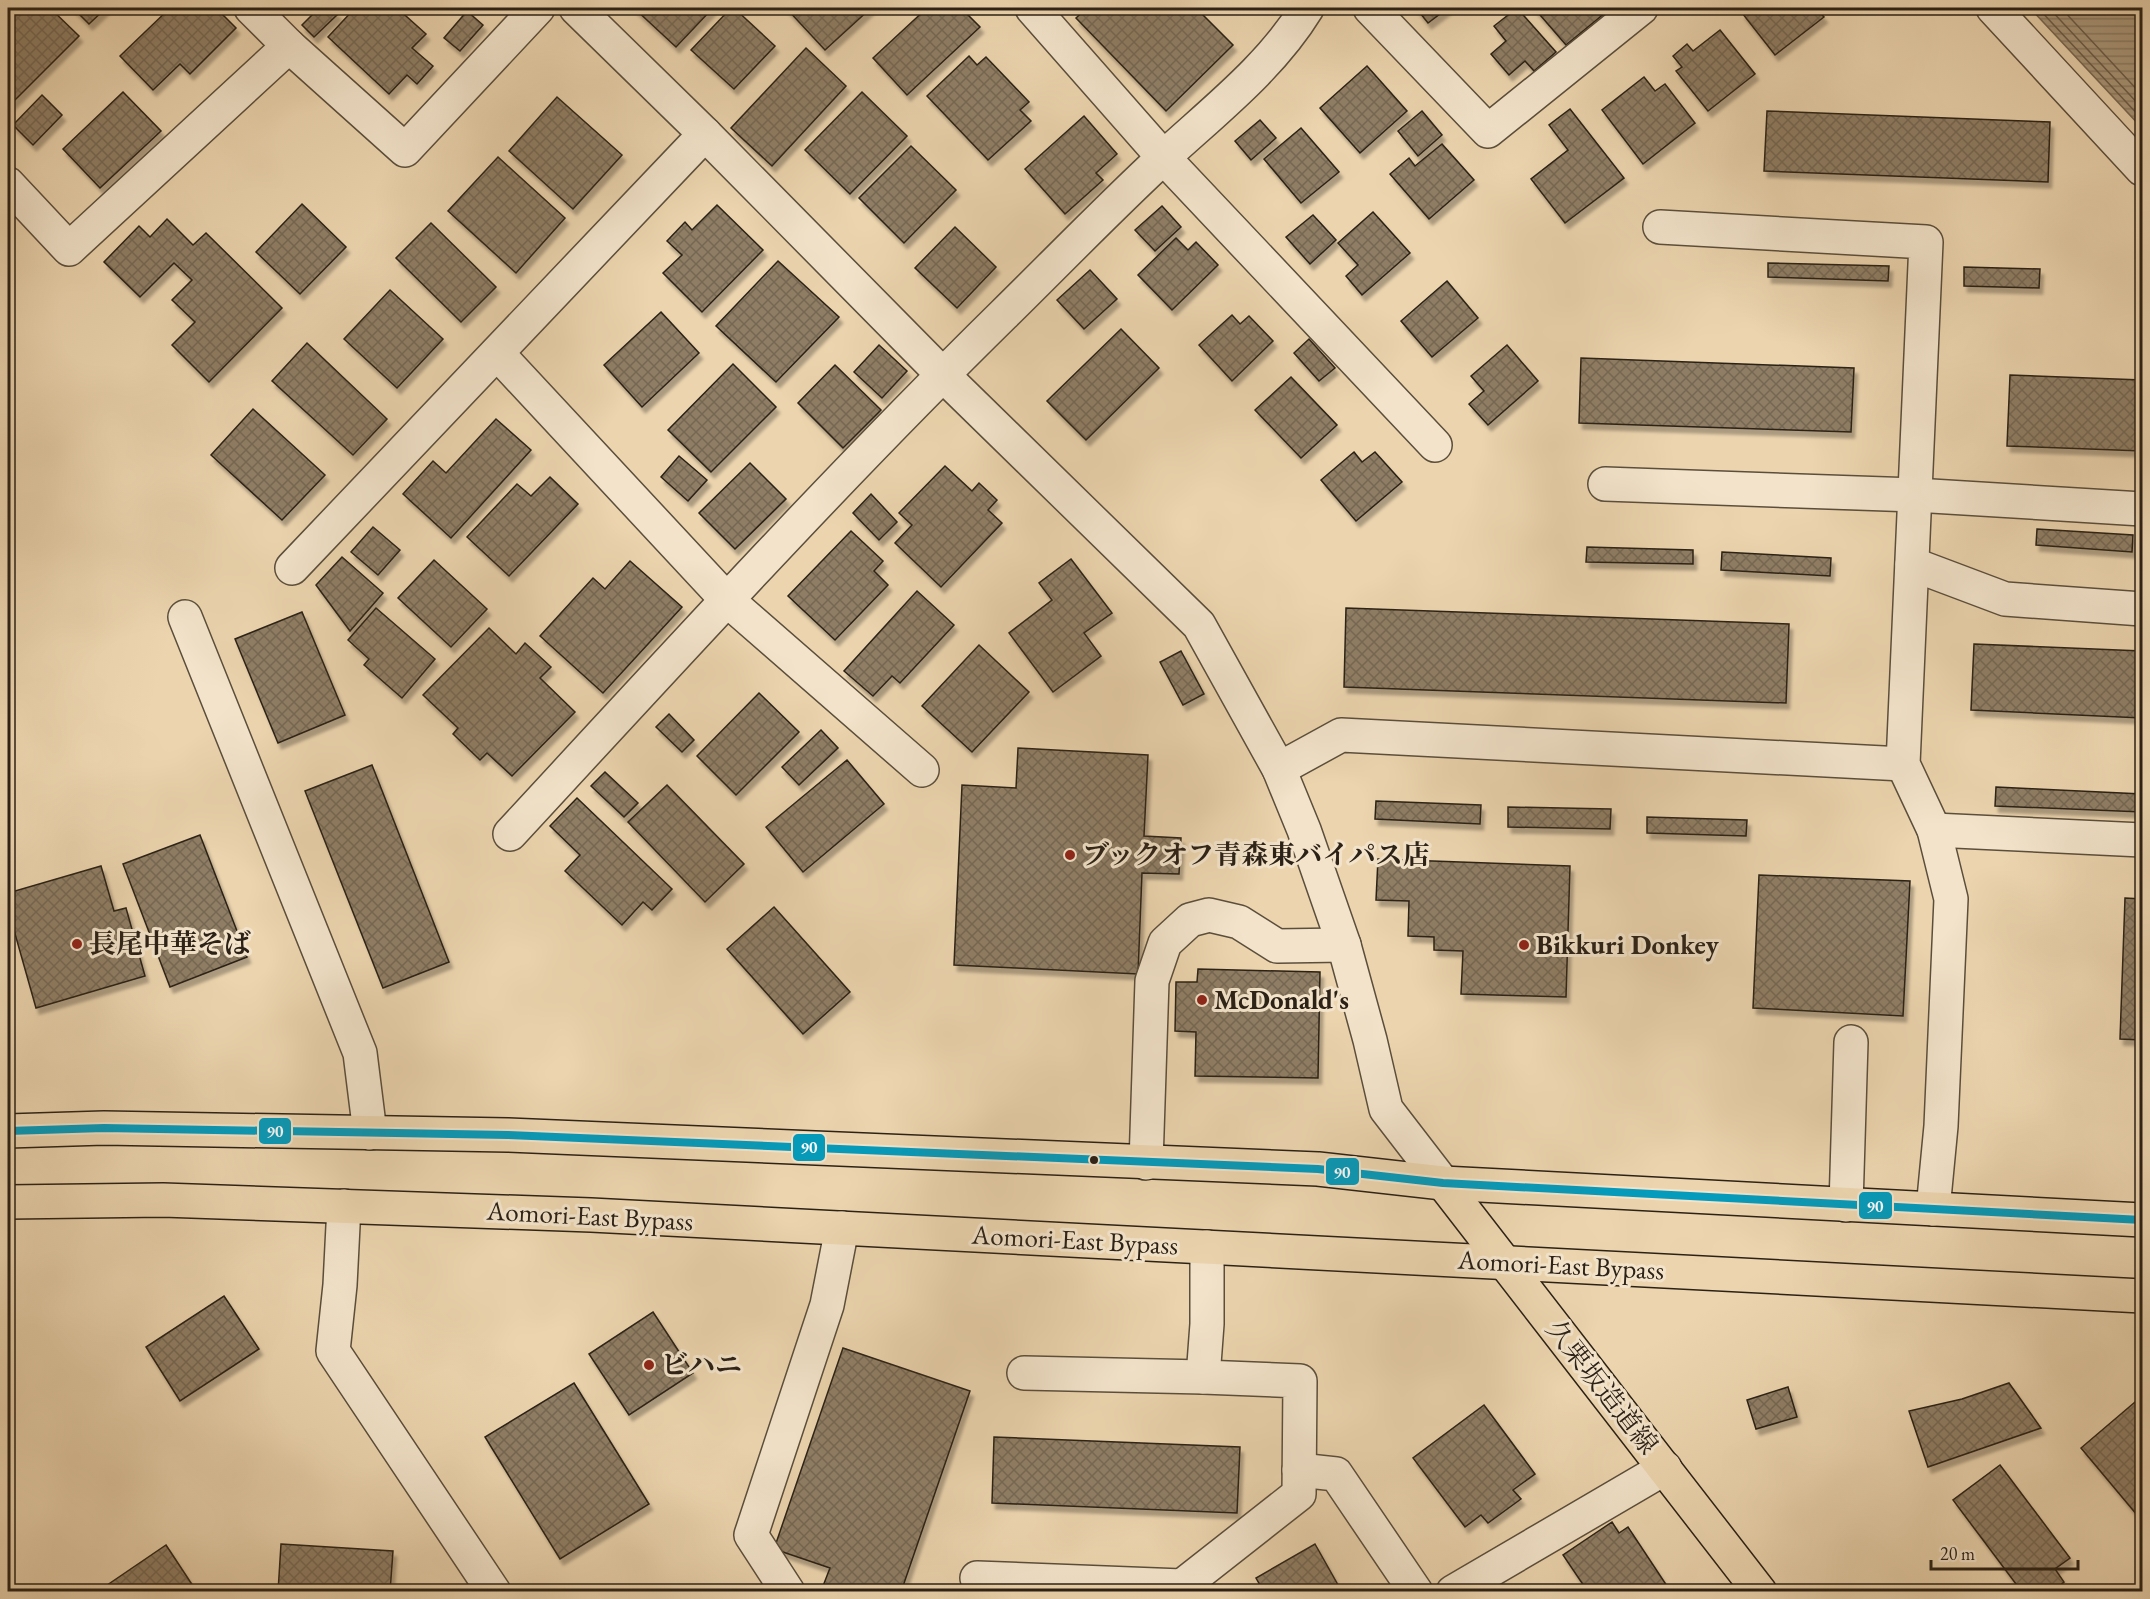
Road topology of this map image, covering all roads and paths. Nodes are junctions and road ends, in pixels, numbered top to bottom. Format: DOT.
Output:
graph roads {
  1 [pos="251,8"];
  2 [pos="538,8"];
  3 [pos="576,8"];
  4 [pos="1032,8"];
  5 [pos="1307,8"];
  6 [pos="1370,8"];
  7 [pos="1641,8"];
  8 [pos="1994,8"];
  9 [pos="289,46"];
  10 [pos="705,134"];
  11 [pos="1164,158"];
  12 [pos="2142,169"];
  13 [pos="8,184"];
  14 [pos="1660,226"];
  15 [pos="496,353"];
  16 [pos="942,374"];
  17 [pos="1435,445"];
  18 [pos="1605,484"];
  19 [pos="1915,495"];
  20 [pos="2142,509"];
  21 [pos="1912,564"];
  22 [pos="292,568"];
  23 [pos="726,599"];
  24 [pos="2142,609"];
  25 [pos="185,617"];
  26 [pos="1903,764"];
  27 [pos="1279,769"];
  28 [pos="922,770"];
  29 [pos="1934,830"];
  30 [pos="510,834"];
  31 [pos="2142,840"];
  32 [pos="1344,945"];
  33 [pos="1851,1042"];
  34 [pos="8,1131"];
  35 [pos="370,1133"];
  36 [pos="1146,1163"];
  37 [pos="1443,1183"];
  38 [pos="8,1202"];
  39 [pos="1846,1205"];
  40 [pos="344,1206"];
  41 [pos="1933,1209"];
  42 [pos="2142,1220"];
  43 [pos="842,1228"];
  44 [pos="1207,1247"];
  45 [pos="1505,1263"];
  46 [pos="2142,1296"];
  47 [pos="1024,1373"];
  48 [pos="1203,1377"];
  49 [pos="1665,1468"];
  50 [pos="1299,1470"];
  51 [pos="977,1578"];
  52 [pos="494,1592"];
  53 [pos="788,1592"];
  54 [pos="1416,1592"];
  55 [pos="1453,1592"];
  56 [pos="1760,1592"];
  1 -- 9 [label="street"];
  2 -- 9 [label="street"];
  3 -- 10 [label="street"];
  4 -- 11 [label="street"];
  5 -- 11 [label="street"];
  6 -- 7 [label="street"];
  8 -- 12 [label="street"];
  9 -- 13 [label="street"];
  10 -- 15 [label="street"];
  10 -- 16 [label="street"];
  11 -- 16 [label="street"];
  11 -- 17 [label="street"];
  14 -- 19 [label="street"];
  15 -- 22 [label="street"];
  15 -- 23 [label="street"];
  16 -- 23 [label="street"];
  16 -- 27 [label="street"];
  18 -- 19 [label="street"];
  19 -- 20 [label="street"];
  19 -- 21 [label="street"];
  21 -- 24 [label="street"];
  21 -- 26 [label="street"];
  23 -- 28 [label="street"];
  23 -- 30 [label="street"];
  25 -- 35 [label="street"];
  26 -- 27 [label="street"];
  26 -- 29 [label="street"];
  27 -- 32 [label="street"];
  29 -- 31 [label="street"];
  29 -- 41 [label="street"];
  32 -- 36 [label="street"];
  32 -- 37 [label="street"];
  33 -- 39 [label="street"];
  34 -- 35 [label="main road"];
  35 -- 36 [label="main road"];
  36 -- 37 [label="main road"];
  37 -- 39 [label="main road"];
  37 -- 45 [label="main road, 久栗坂造道線"];
  38 -- 40 [label="main road, Aomori-East Bypass"];
  39 -- 41 [label="main road"];
  40 -- 43 [label="main road, Aomori-East Bypass"];
  40 -- 52 [label="street"];
  41 -- 42 [label="main road"];
  43 -- 44 [label="main road, Aomori-East Bypass"];
  43 -- 53 [label="street"];
  44 -- 45 [label="main road, Aomori-East Bypass"];
  44 -- 48 [label="street"];
  45 -- 46 [label="main road, Aomori-East Bypass"];
  45 -- 49 [label="main road, 久栗坂造道線"];
  47 -- 48 [label="street"];
  48 -- 50 [label="street"];
  49 -- 55 [label="street"];
  49 -- 56 [label="main road, 久栗坂造道線"];
  50 -- 51 [label="street"];
  50 -- 54 [label="street"];
}
